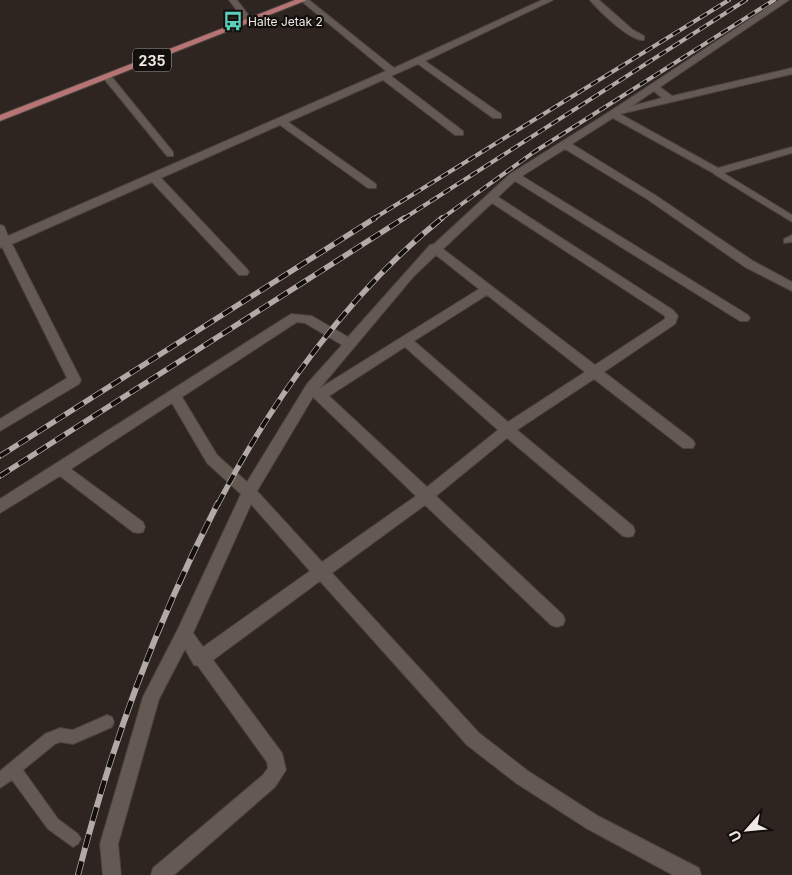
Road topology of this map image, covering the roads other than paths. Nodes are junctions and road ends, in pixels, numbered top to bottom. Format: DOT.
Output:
graph roads {
  1 [pos="234,0"];
  2 [pos="303,0"];
  3 [pos="549,0"];
  4 [pos="594,0"];
  5 [pos="785,0"];
  6 [pos="249,21"];
  7 [pos="642,38"];
  8 [pos="418,60"];
  9 [pos="792,71"];
  10 [pos="388,74"];
  11 [pos="108,78"];
  12 [pos="654,87"];
  13 [pos="670,99"];
  14 [pos="613,114"];
  15 [pos="497,116"];
  16 [pos="0,118"];
  17 [pos="280,121"];
  18 [pos="459,133"];
  19 [pos="564,144"];
  20 [pos="792,150"];
  21 [pos="170,154"];
  22 [pos="717,172"];
  23 [pos="514,176"];
  24 [pos="154,177"];
  25 [pos="372,186"];
  26 [pos="491,197"];
  27 [pos="792,219"];
  28 [pos="0,229"];
  29 [pos="3,243"];
  30 [pos="434,248"];
  31 [pos="243,272"];
  32 [pos="792,287"];
  33 [pos="487,289"];
  34 [pos="744,318"];
  35 [pos="406,341"];
  36 [pos="348,343"];
  37 [pos="596,372"];
  38 [pos="315,392"];
  39 [pos="174,395"];
  40 [pos="0,426"];
  41 [pos="507,430"];
  42 [pos="688,444"];
  43 [pos="60,468"];
  44 [pos="249,492"];
  45 [pos="425,497"];
  46 [pos="0,507"];
  47 [pos="138,527"];
  48 [pos="628,531"];
  49 [pos="319,571"];
  50 [pos="556,620"];
  51 [pos="184,634"];
  52 [pos="200,659"];
  53 [pos="107,722"];
  54 [pos="13,769"];
  55 [pos="0,781"];
  56 [pos="73,839"];
  57 [pos="112,875"];
  58 [pos="160,875"];
  59 [pos="692,875"];
  1 -- 6 [label="street"];
  2 -- 6 [label="main road, 235"];
  2 -- 10 [label="street"];
  3 -- 8 [label="street"];
  4 -- 7 [label="street"];
  5 -- 12 [label="street"];
  6 -- 11 [label="main road, 235"];
  8 -- 10 [label="street"];
  8 -- 15 [label="street"];
  9 -- 13 [label="street"];
  10 -- 17 [label="street"];
  10 -- 18 [label="street"];
  11 -- 16 [label="main road, 235"];
  11 -- 21 [label="lane"];
  12 -- 13 [label="street"];
  12 -- 14 [label="street"];
  13 -- 14 [label="street"];
  14 -- 19 [label="street"];
  14 -- 22 [label="street"];
  17 -- 24 [label="street"];
  17 -- 25 [label="street"];
  19 -- 23 [label="street"];
  19 -- 32 [label="street"];
  20 -- 22 [label="street"];
  22 -- 27 [label="lane"];
  23 -- 26 [label="street"];
  23 -- 34 [label="street"];
  24 -- 29 [label="street"];
  24 -- 31 [label="street"];
  26 -- 30 [label="street"];
  26 -- 37 [label="street"];
  28 -- 29 [label="street"];
  29 -- 40 [label="street"];
  30 -- 33 [label="street"];
  30 -- 36 [label="street"];
  33 -- 35 [label="street"];
  33 -- 37 [label="street"];
  35 -- 38 [label="street"];
  35 -- 41 [label="street"];
  36 -- 38 [label="street"];
  36 -- 39 [label="street"];
  37 -- 41 [label="street"];
  37 -- 42 [label="street"];
  38 -- 44 [label="street"];
  38 -- 45 [label="street"];
  39 -- 43 [label="street"];
  39 -- 44 [label="street"];
  41 -- 45 [label="street"];
  41 -- 48 [label="street"];
  43 -- 46 [label="street"];
  43 -- 47 [label="street"];
  44 -- 49 [label="street"];
  44 -- 51 [label="street"];
  45 -- 49 [label="street"];
  45 -- 50 [label="street"];
  49 -- 52 [label="street"];
  49 -- 59 [label="street"];
  51 -- 52 [label="street"];
  51 -- 57 [label="street"];
  52 -- 58 [label="street"];
  53 -- 54 [label="lane"];
  54 -- 55 [label="lane"];
  54 -- 56 [label="lane"];
}
